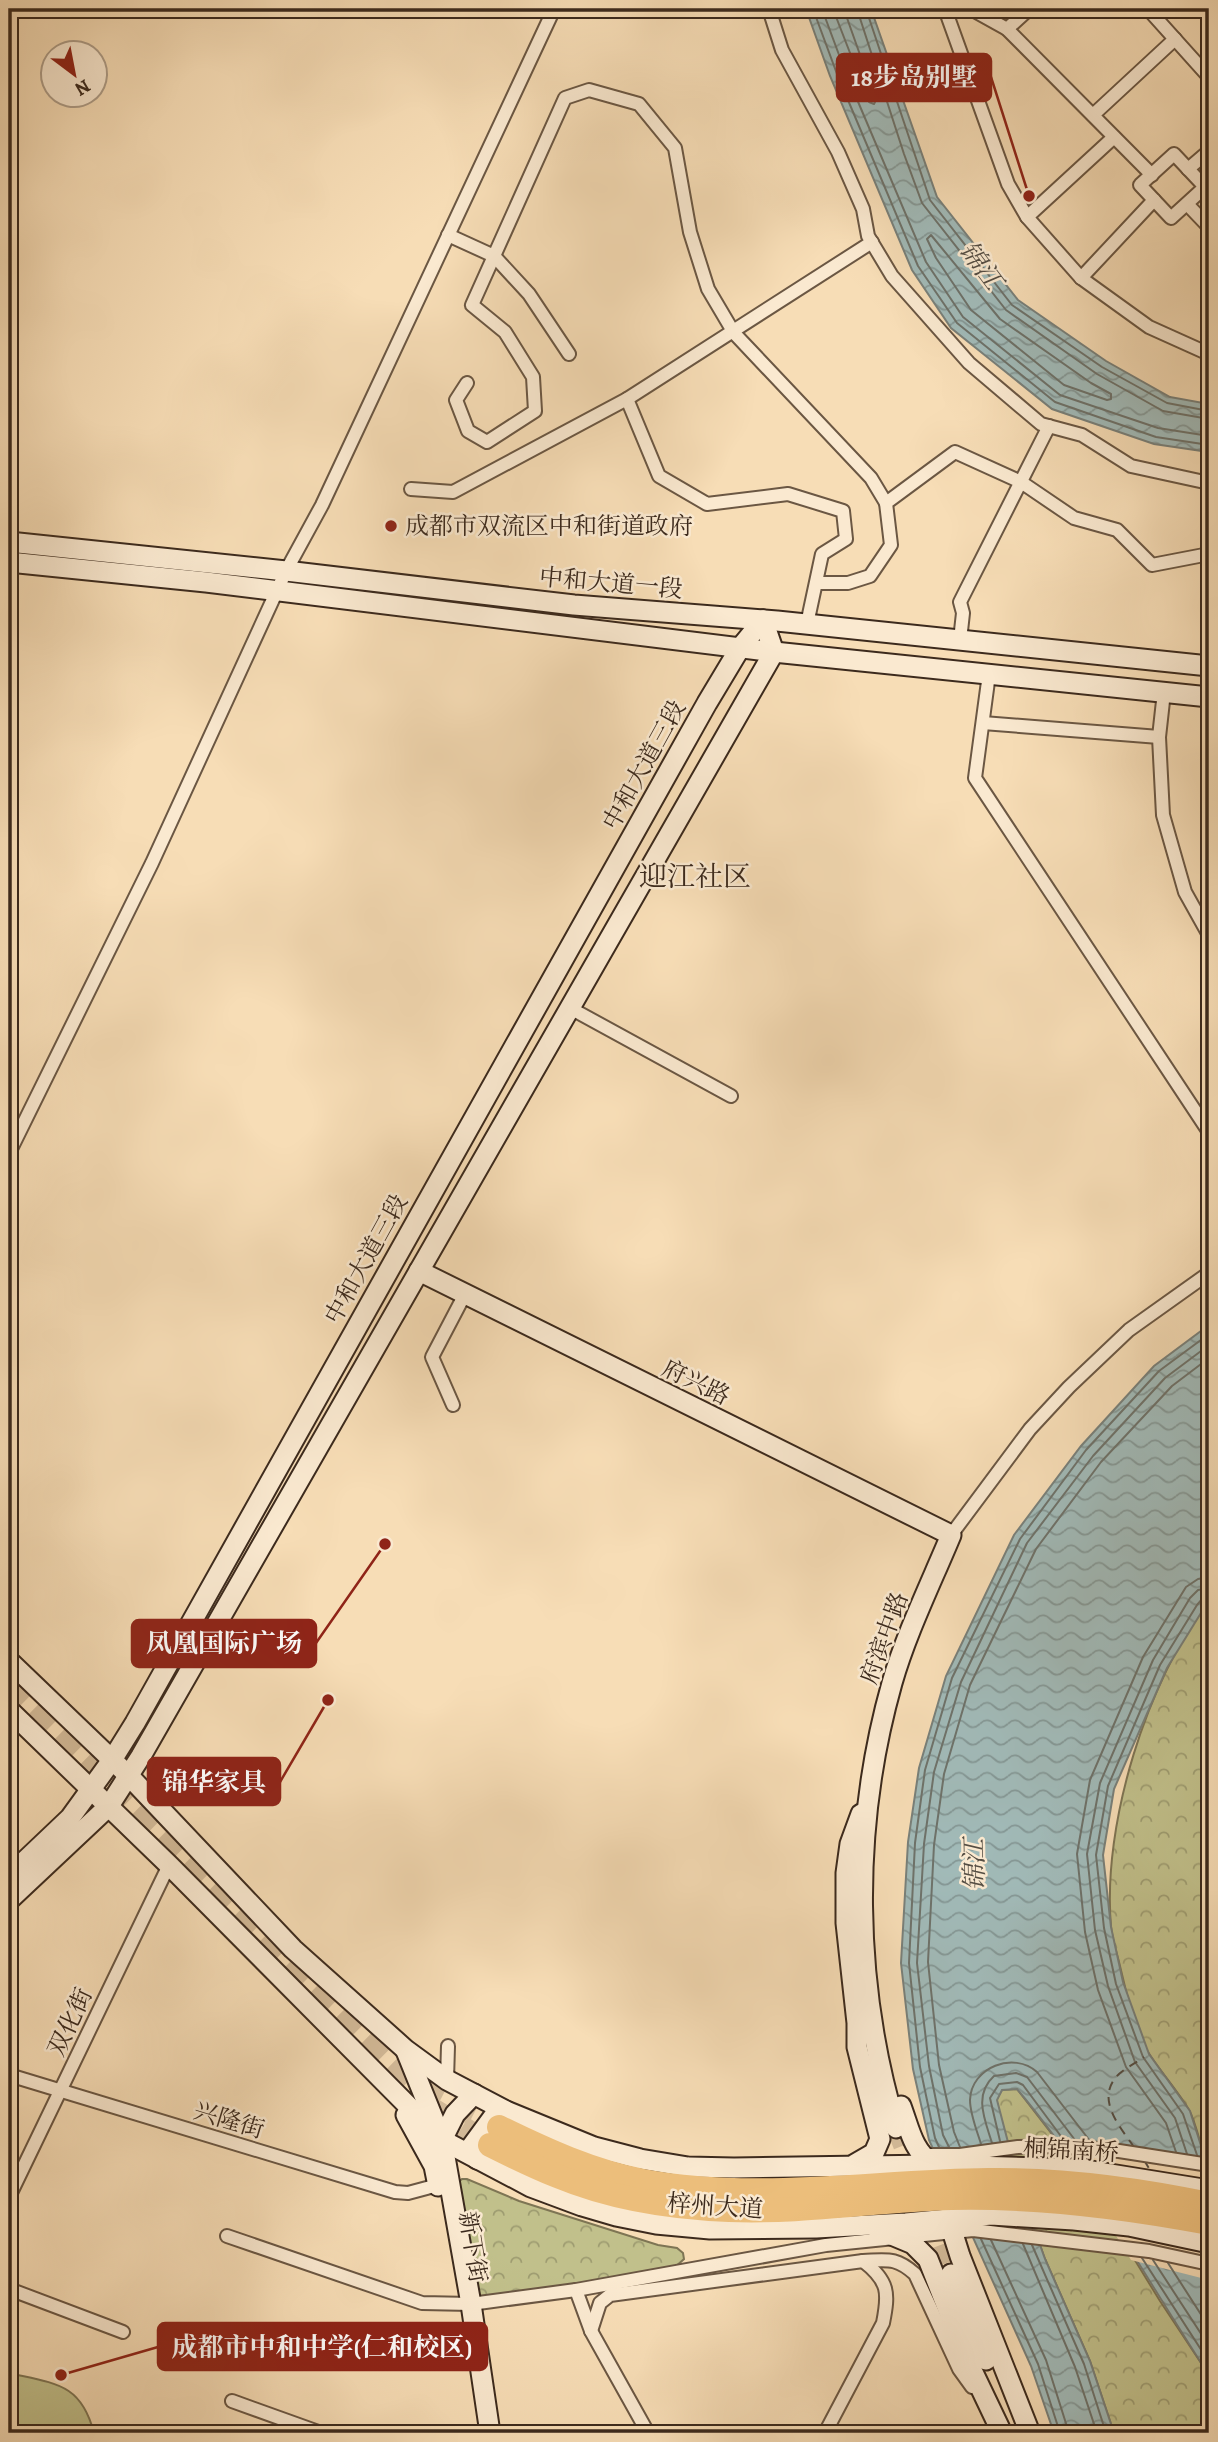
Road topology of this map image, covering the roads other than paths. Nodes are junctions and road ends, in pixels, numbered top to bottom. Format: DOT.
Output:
graph roads {
  1 [pos="554,9"];
  2 [pos="769,9"];
  3 [pos="945,9"];
  4 [pos="971,9"];
  5 [pos="1029,9"];
  6 [pos="1148,9"];
  7 [pos="1007,29"];
  8 [pos="1175,39"];
  9 [pos="1209,77"];
  10 [pos="1093,115"];
  11 [pos="1114,137"];
  12 [pos="1209,150"];
  13 [pos="1188,169"];
  14 [pos="1152,175"];
  15 [pos="1154,200"];
  16 [pos="1187,204"];
  17 [pos="1027,217"];
  18 [pos="1209,227"];
  19 [pos="448,235"];
  20 [pos="872,242"];
  21 [pos="494,256"];
  22 [pos="1081,278"];
  23 [pos="734,333"];
  24 [pos="569,354"];
  25 [pos="1209,354"];
  26 [pos="467,383"];
  27 [pos="627,399"];
  28 [pos="1049,426"];
  29 [pos="1021,482"];
  30 [pos="1209,484"];
  31 [pos="411,489"];
  32 [pos="886,503"];
  33 [pos="9,542"];
  34 [pos="1209,554"];
  35 [pos="9,562"];
  36 [pos="286,571"];
  37 [pos="817,583"];
  38 [pos="277,592"];
  39 [pos="763,620"];
  40 [pos="807,624"];
  41 [pos="960,640"];
  42 [pos="740,648"];
  43 [pos="774,652"];
  44 [pos="1209,666"];
  45 [pos="989,674"];
  46 [pos="1164,692"];
  47 [pos="1209,697"];
  48 [pos="983,723"];
  49 [pos="1159,737"];
  50 [pos="1209,935"];
  51 [pos="570,1008"];
  52 [pos="731,1096"];
  53 [pos="1209,1132"];
  54 [pos="9,1153"];
  55 [pos="419,1271"];
  56 [pos="1209,1273"];
  57 [pos="465,1294"];
  58 [pos="453,1405"];
  59 [pos="951,1535"];
  60 [pos="9,1661"];
  61 [pos="9,1710"];
  62 [pos="112,1760"];
  63 [pos="129,1776"];
  64 [pos="92,1790"];
  65 [pos="109,1806"];
  66 [pos="169,1865"];
  67 [pos="9,1876"];
  68 [pos="9,1900"];
  69 [pos="448,2046"];
  70 [pos="406,2050"];
  71 [pos="9,2075"];
  72 [pos="447,2080"];
  73 [pos="385,2082"];
  74 [pos="61,2091"];
  75 [pos="474,2094"];
  76 [pos="895,2132"];
  77 [pos="493,2135"];
  78 [pos="442,2140"];
  79 [pos="858,2163"];
  80 [pos="1209,2165"];
  81 [pos="436,2176"];
  82 [pos="1209,2190"];
  83 [pos="944,2192"];
  84 [pos="9,2197"];
  85 [pos="1209,2204"];
  86 [pos="1209,2223"];
  87 [pos="867,2225"];
  88 [pos="227,2235"];
  89 [pos="901,2238"];
  90 [pos="1209,2242"];
  91 [pos="863,2261"];
  92 [pos="1209,2263"];
  93 [pos="950,2272"];
  94 [pos="9,2289"];
  95 [pos="576,2291"];
  96 [pos="464,2304"];
  97 [pos="591,2331"];
  98 [pos="123,2332"];
  99 [pos="232,2401"];
  100 [pos="998,2426"];
  101 [pos="321,2433"];
  102 [pos="479,2433"];
  103 [pos="490,2433"];
  104 [pos="648,2433"];
  105 [pos="825,2433"];
  106 [pos="1016,2433"];
  107 [pos="1030,2433"];
  1 -- 19 [label="street"];
  2 -- 20 [label="street"];
  3 -- 17 [label="street"];
  4 -- 7 [label="street"];
  5 -- 7 [label="street"];
  6 -- 8 [label="street"];
  7 -- 10 [label="street"];
  8 -- 9 [label="street"];
  8 -- 10 [label="street"];
  10 -- 11 [label="street"];
  11 -- 14 [label="street"];
  11 -- 17 [label="street"];
  12 -- 13 [label="street"];
  13 -- 14 [label="street"];
  13 -- 16 [label="street"];
  14 -- 15 [label="street"];
  15 -- 16 [label="street"];
  15 -- 22 [label="street"];
  16 -- 18 [label="street"];
  17 -- 22 [label="street"];
  19 -- 21 [label="street"];
  19 -- 36 [label="street"];
  20 -- 23 [label="street"];
  20 -- 28 [label="street"];
  21 -- 23 [label="street"];
  21 -- 24 [label="street"];
  21 -- 26 [label="street"];
  22 -- 25 [label="street"];
  23 -- 27 [label="street"];
  23 -- 32 [label="street"];
  27 -- 31 [label="street"];
  27 -- 37 [label="street"];
  28 -- 29 [label="street"];
  28 -- 30 [label="street"];
  29 -- 32 [label="street"];
  29 -- 34 [label="street"];
  29 -- 41 [label="street"];
  32 -- 37 [label="street"];
  33 -- 36 [label="main road, 中和大道一段"];
  35 -- 38 [label="main road, 中和大道一段"];
  36 -- 38 [label="street"];
  36 -- 39 [label="main road, 中和大道一段"];
  37 -- 40 [label="street"];
  38 -- 42 [label="main road, 中和大道一段"];
  38 -- 54 [label="street"];
  39 -- 40 [label="main road, 中和大道一段"];
  39 -- 42 [label="main road, 中和大道三段"];
  39 -- 43 [label="main road"];
  40 -- 41 [label="main road, 中和大道一段"];
  41 -- 44 [label="main road, 中和大道一段"];
  42 -- 43 [label="main road, 中和大道一段"];
  42 -- 62 [label="main road, 中和大道三段"];
  43 -- 45 [label="main road, 中和大道一段"];
  43 -- 51 [label="main road"];
  45 -- 46 [label="main road, 中和大道一段"];
  45 -- 48 [label="street"];
  46 -- 47 [label="main road, 中和大道一段"];
  46 -- 49 [label="street"];
  48 -- 49 [label="street"];
  48 -- 53 [label="street"];
  49 -- 50 [label="street"];
  51 -- 52 [label="street"];
  51 -- 55 [label="main road"];
  55 -- 57 [label="main road, 府兴路"];
  55 -- 63 [label="main road"];
  56 -- 59 [label="street, 府滨中路"];
  57 -- 58 [label="street"];
  57 -- 59 [label="main road, 府兴路"];
  59 -- 76 [label="main road, 府滨中路"];
  60 -- 62 [label="main road"];
  61 -- 64 [label="main road"];
  62 -- 63 [label="main road"];
  62 -- 64 [label="main road, 中和大道三段"];
  63 -- 65 [label="main road"];
  63 -- 70 [label="main road"];
  64 -- 65 [label="main road"];
  64 -- 67 [label="main road, 中和大道三段"];
  65 -- 66 [label="main road"];
  65 -- 68 [label="main road"];
  66 -- 73 [label="main road"];
  66 -- 74 [label="street, 双化街"];
  69 -- 72 [label="street"];
  70 -- 72 [label="main road"];
  70 -- 78 [label="main road, 新下街"];
  71 -- 74 [label="street, 兴隆街"];
  72 -- 75 [label="main road"];
  73 -- 78 [label="main road"];
  73 -- 81 [label="main road, 新下街"];
  74 -- 81 [label="street, 兴隆街"];
  74 -- 84 [label="street, 双化街"];
  75 -- 77 [label="main road"];
  75 -- 78 [label="main road"];
  76 -- 79 [label="main road"];
  76 -- 83 [label="main road, 府滨中路"];
  77 -- 78 [label="main road"];
  77 -- 79 [label="main road"];
  77 -- 83 [label="highway, 梓州大道"];
  77 -- 87 [label="main road"];
  78 -- 81 [label="main road"];
  78 -- 96 [label="main road, 新下街"];
  79 -- 83 [label="main road"];
  80 -- 83 [label="street, 桐锦南桥"];
  81 -- 96 [label="main road, 新下街"];
  82 -- 83 [label="main road, 桐锦南桥"];
  83 -- 85 [label="highway, 桐锦南桥"];
  83 -- 86 [label="highway"];
  83 -- 87 [label="main road"];
  83 -- 89 [label="street"];
  83 -- 90 [label="main road"];
  83 -- 92 [label="street"];
  83 -- 93 [label="main road, 府滨中路"];
  87 -- 89 [label="main road"];
  88 -- 96 [label="street"];
  89 -- 93 [label="main road"];
  89 -- 95 [label="street"];
  91 -- 97 [label="street"];
  91 -- 100 [label="street"];
  91 -- 105 [label="street"];
  93 -- 100 [label="main road"];
  93 -- 106 [label="main road"];
  93 -- 107 [label="main road"];
  94 -- 98 [label="street"];
  95 -- 96 [label="street"];
  95 -- 97 [label="street"];
  96 -- 102 [label="main road, 新下街"];
  96 -- 103 [label="main road, 新下街"];
  97 -- 104 [label="street"];
  99 -- 101 [label="street"];
}
